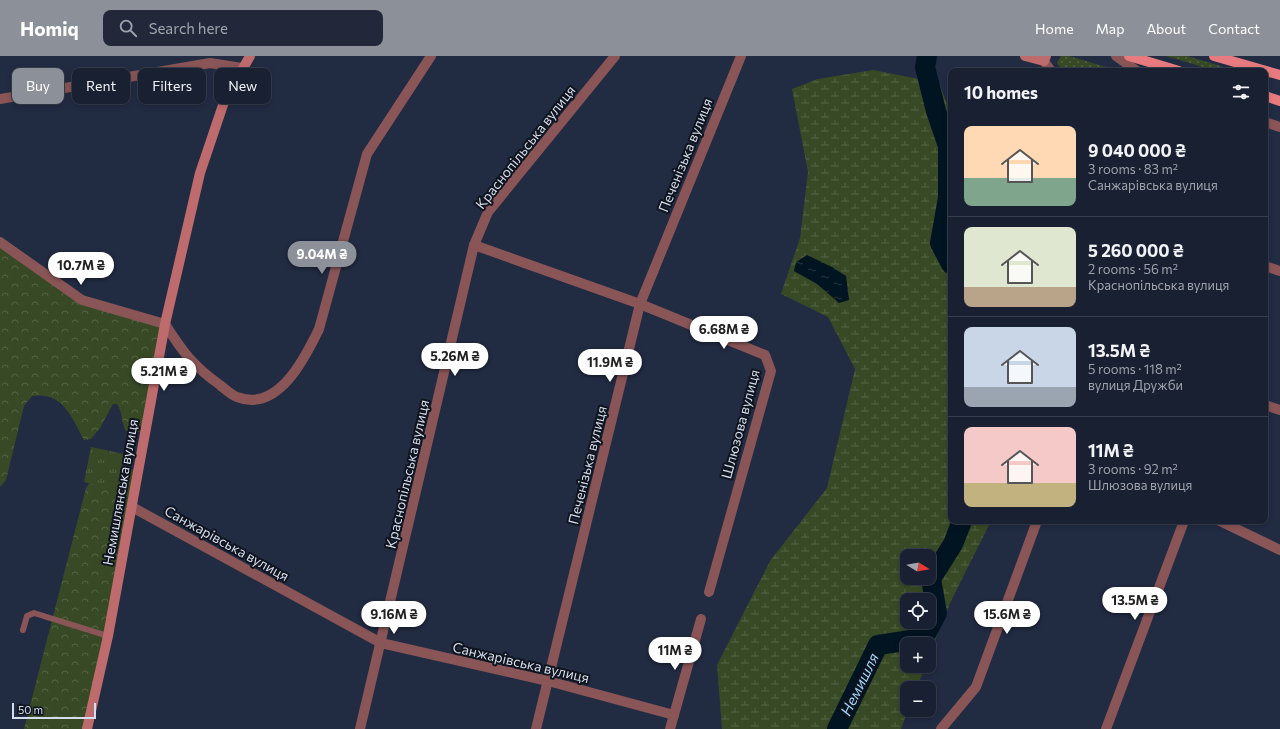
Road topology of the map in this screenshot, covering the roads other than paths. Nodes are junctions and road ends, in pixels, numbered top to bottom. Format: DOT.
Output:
graph roads {
  1 [pos="250,56"];
  2 [pos="431,56"];
  3 [pos="615,56"];
  4 [pos="741,56"];
  5 [pos="1025,56"];
  6 [pos="1116,56"];
  7 [pos="1214,56"];
  8 [pos="1045,58"];
  9 [pos="1128,63"];
  10 [pos="242,68"];
  11 [pos="1050,68"];
  12 [pos="1160,68"];
  13 [pos="1256,68"];
  14 [pos="1268,72"];
  15 [pos="1280,75"];
  16 [pos="1268,97"];
  17 [pos="0,99"];
  18 [pos="1280,101"];
  19 [pos="223,104"];
  20 [pos="1268,123"];
  21 [pos="1280,127"];
  22 [pos="0,242"];
  23 [pos="474,245"];
  24 [pos="1268,267"];
  25 [pos="1280,271"];
  26 [pos="640,304"];
  27 [pos="165,324"];
  28 [pos="1268,406"];
  29 [pos="1280,410"];
  30 [pos="132,507"];
  31 [pos="1036,524"];
  32 [pos="1183,524"];
  33 [pos="1226,524"];
  34 [pos="1280,550"];
  35 [pos="708,592"];
  36 [pos="701,619"];
  37 [pos="23,630"];
  38 [pos="108,636"];
  39 [pos="381,644"];
  40 [pos="548,681"];
  41 [pos="674,715"];
  42 [pos="87,729"];
  43 [pos="360,729"];
  44 [pos="536,729"];
  45 [pos="670,729"];
  46 [pos="941,729"];
  47 [pos="1106,729"];
  1 -- 10 [label="street, Немишлянська вулиця"];
  2 -- 27 [label="street"];
  3 -- 23 [label="street, Краснопільська вулиця"];
  4 -- 26 [label="street, Печенізька вулиця"];
  5 -- 8 [label="street"];
  6 -- 9 [label="street"];
  7 -- 13 [label="main road"];
  8 -- 11 [label="street"];
  9 -- 12 [label="main road"];
  10 -- 17 [label="street"];
  14 -- 15 [label="main road"];
  16 -- 18 [label="main road"];
  19 -- 27 [label="street, Немишлянська вулиця"];
  20 -- 21 [label="street"];
  22 -- 27 [label="street"];
  23 -- 26 [label="street, Шлюзова вулиця"];
  23 -- 39 [label="street, Краснопільська вулиця"];
  24 -- 25 [label="street"];
  26 -- 35 [label="street, Шлюзова вулиця"];
  26 -- 40 [label="street, Печенізька вулиця"];
  27 -- 30 [label="street, Немишлянська вулиця"];
  28 -- 29 [label="street"];
  30 -- 38 [label="street, Немишлянська вулиця"];
  30 -- 39 [label="street, Санжарівська вулиця"];
  31 -- 46 [label="street"];
  32 -- 47 [label="street"];
  33 -- 34 [label="street"];
  36 -- 41 [label="street"];
  37 -- 38 [label="lane"];
  38 -- 42 [label="street, Немишлянська вулиця"];
  39 -- 40 [label="street, Санжарівська вулиця"];
  39 -- 43 [label="street, Краснопільська вулиця"];
  40 -- 41 [label="street, Санжарівська вулиця"];
  40 -- 44 [label="street, Печенізька вулиця"];
  41 -- 45 [label="street"];
}
